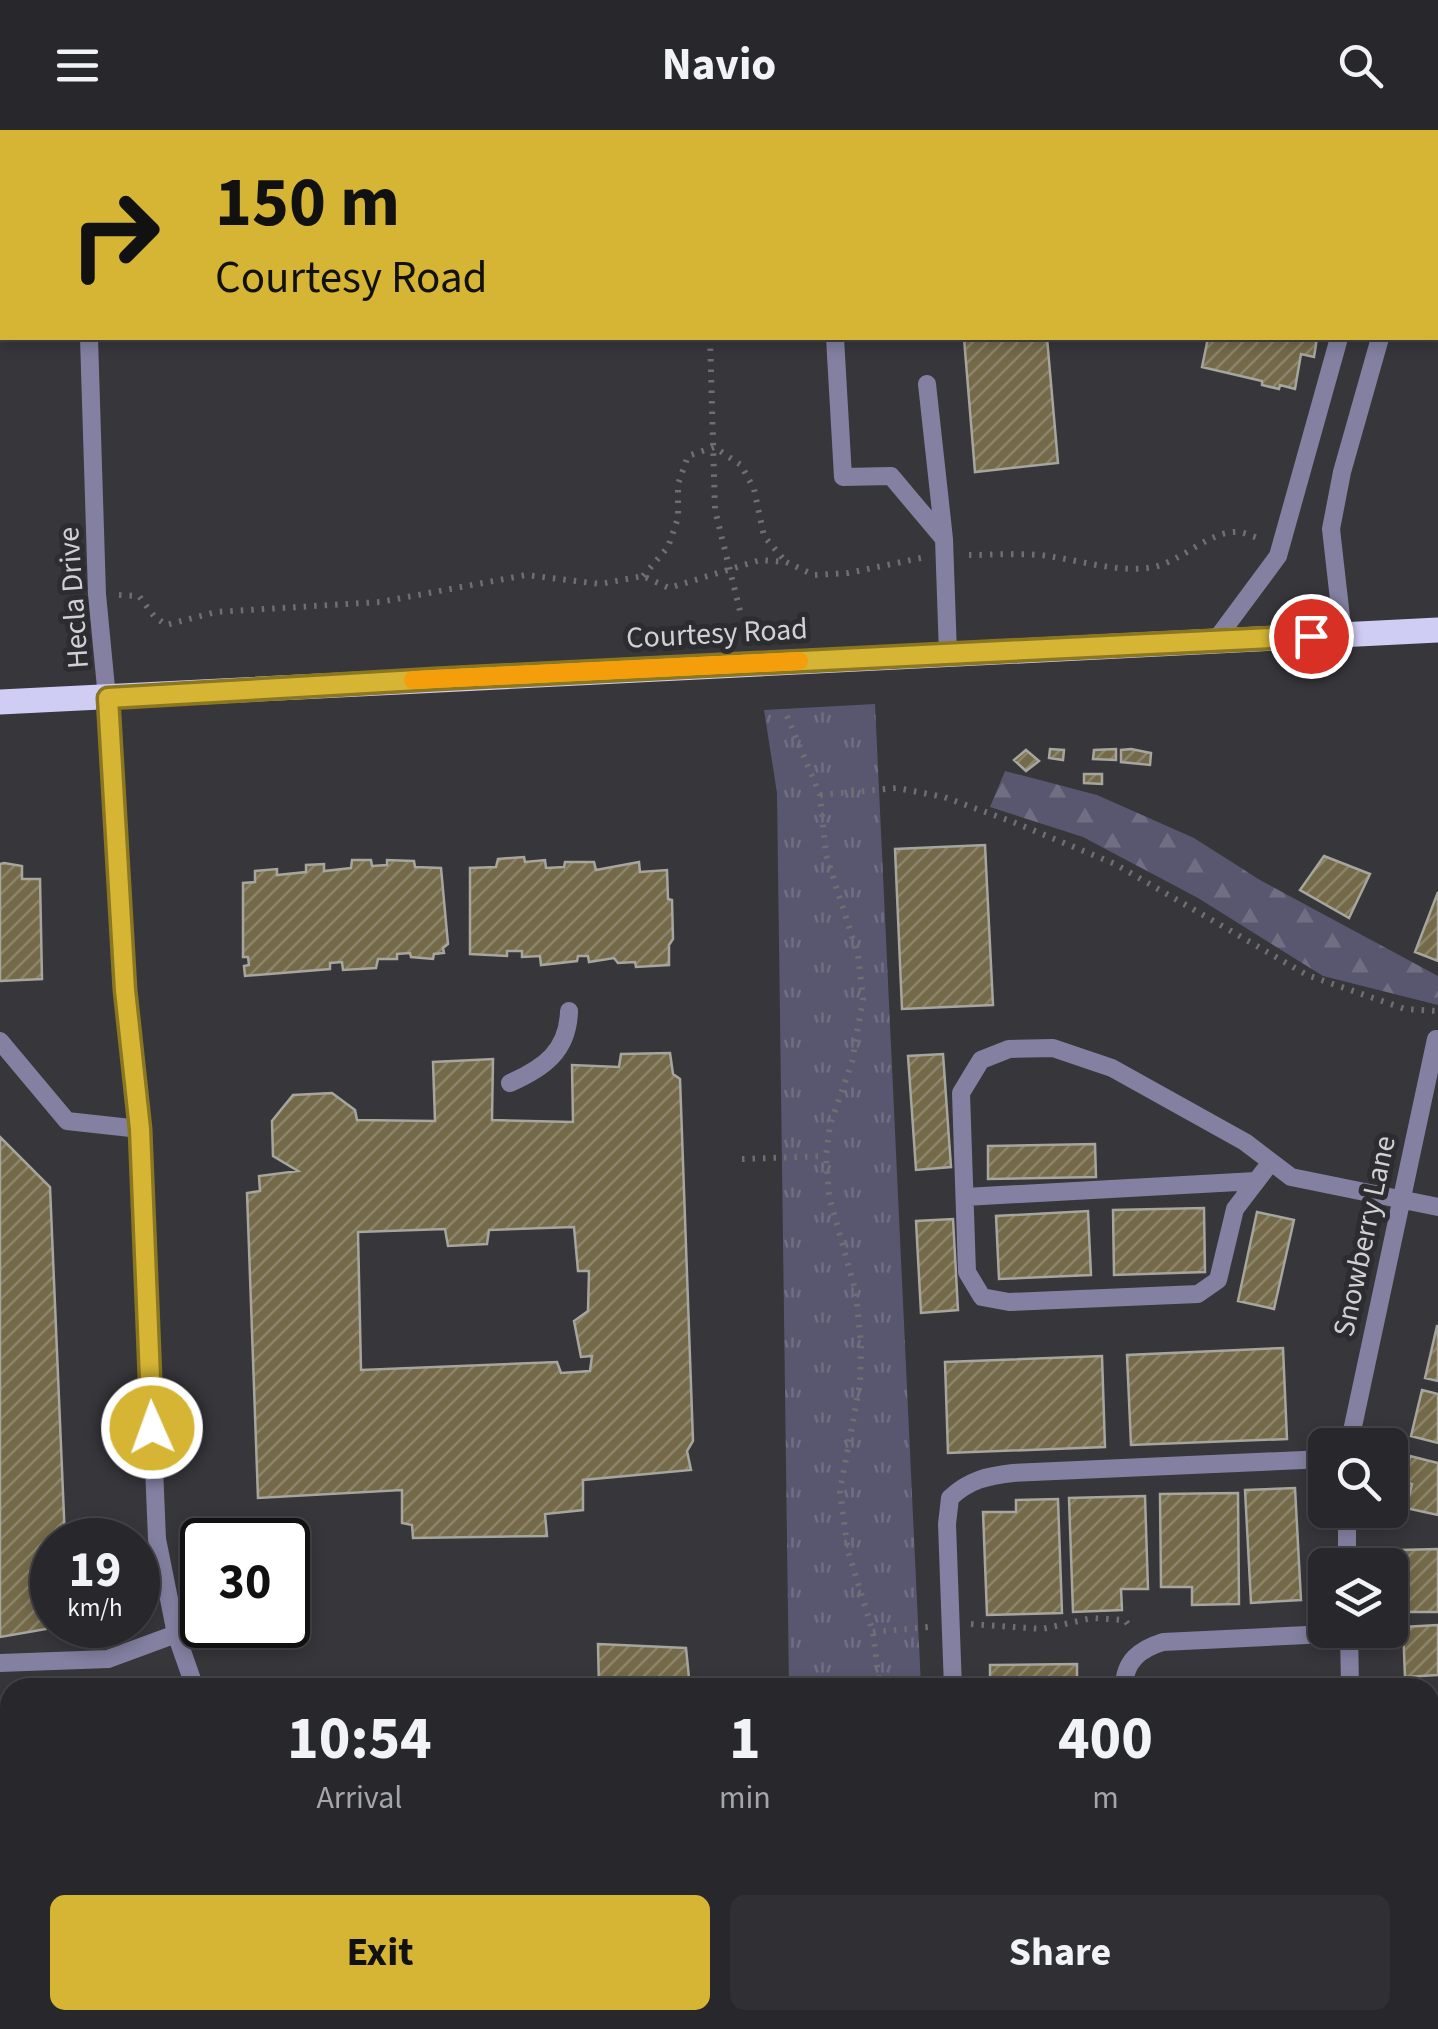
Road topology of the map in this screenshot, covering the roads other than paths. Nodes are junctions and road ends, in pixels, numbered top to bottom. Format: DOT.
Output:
graph roads {
  1 [pos="89,340"];
  2 [pos="835,340"];
  3 [pos="1338,340"];
  4 [pos="1379,340"];
  5 [pos="926,384"];
  6 [pos="945,547"];
  7 [pos="1438,630"];
  8 [pos="1343,635"];
  9 [pos="1215,641"];
  10 [pos="948,654"];
  11 [pos="108,698"];
  12 [pos="0,702"];
  13 [pos="569,1011"];
  14 [pos="1436,1039"];
  15 [pos="0,1042"];
  16 [pos="510,1083"];
  17 [pos="140,1129"];
  18 [pos="1271,1162"];
  19 [pos="1256,1181"];
  20 [pos="965,1197"];
  21 [pos="1400,1199"];
  22 [pos="1438,1207"];
  23 [pos="1353,1428"];
  24 [pos="1308,1460"];
  25 [pos="176,1634"];
  26 [pos="1308,1634"];
  27 [pos="1349,1648"];
  28 [pos="0,1663"];
  29 [pos="191,1678"];
  30 [pos="953,1678"];
  31 [pos="1127,1678"];
  32 [pos="1350,1678"];
  1 -- 11 [label="street, Hecla Drive"];
  2 -- 6 [label="street"];
  3 -- 9 [label="street"];
  4 -- 8 [label="street"];
  5 -- 6 [label="street"];
  6 -- 10 [label="street"];
  7 -- 8 [label="main road, Courtesy Road"];
  8 -- 9 [label="main road, Courtesy Road"];
  9 -- 10 [label="main road, Courtesy Road"];
  10 -- 11 [label="main road, Courtesy Road"];
  11 -- 12 [label="main road, Courtesy Road"];
  11 -- 17 [label="street, Hecla Drive"];
  13 -- 16 [label="street"];
  14 -- 21 [label="street, Snowberry Lane"];
  15 -- 17 [label="street"];
  17 -- 25 [label="street, Hecla Drive"];
  18 -- 19 [label="street"];
  18 -- 20 [label="street"];
  18 -- 21 [label="street"];
  19 -- 20 [label="street"];
  19 -- 20 [label="street"];
  21 -- 22 [label="street"];
  21 -- 23 [label="street, Snowberry Lane"];
  24 -- 30 [label="street"];
  25 -- 28 [label="street"];
  25 -- 29 [label="street, Hecla Drive"];
  26 -- 31 [label="street"];
  27 -- 32 [label="street"];
}
